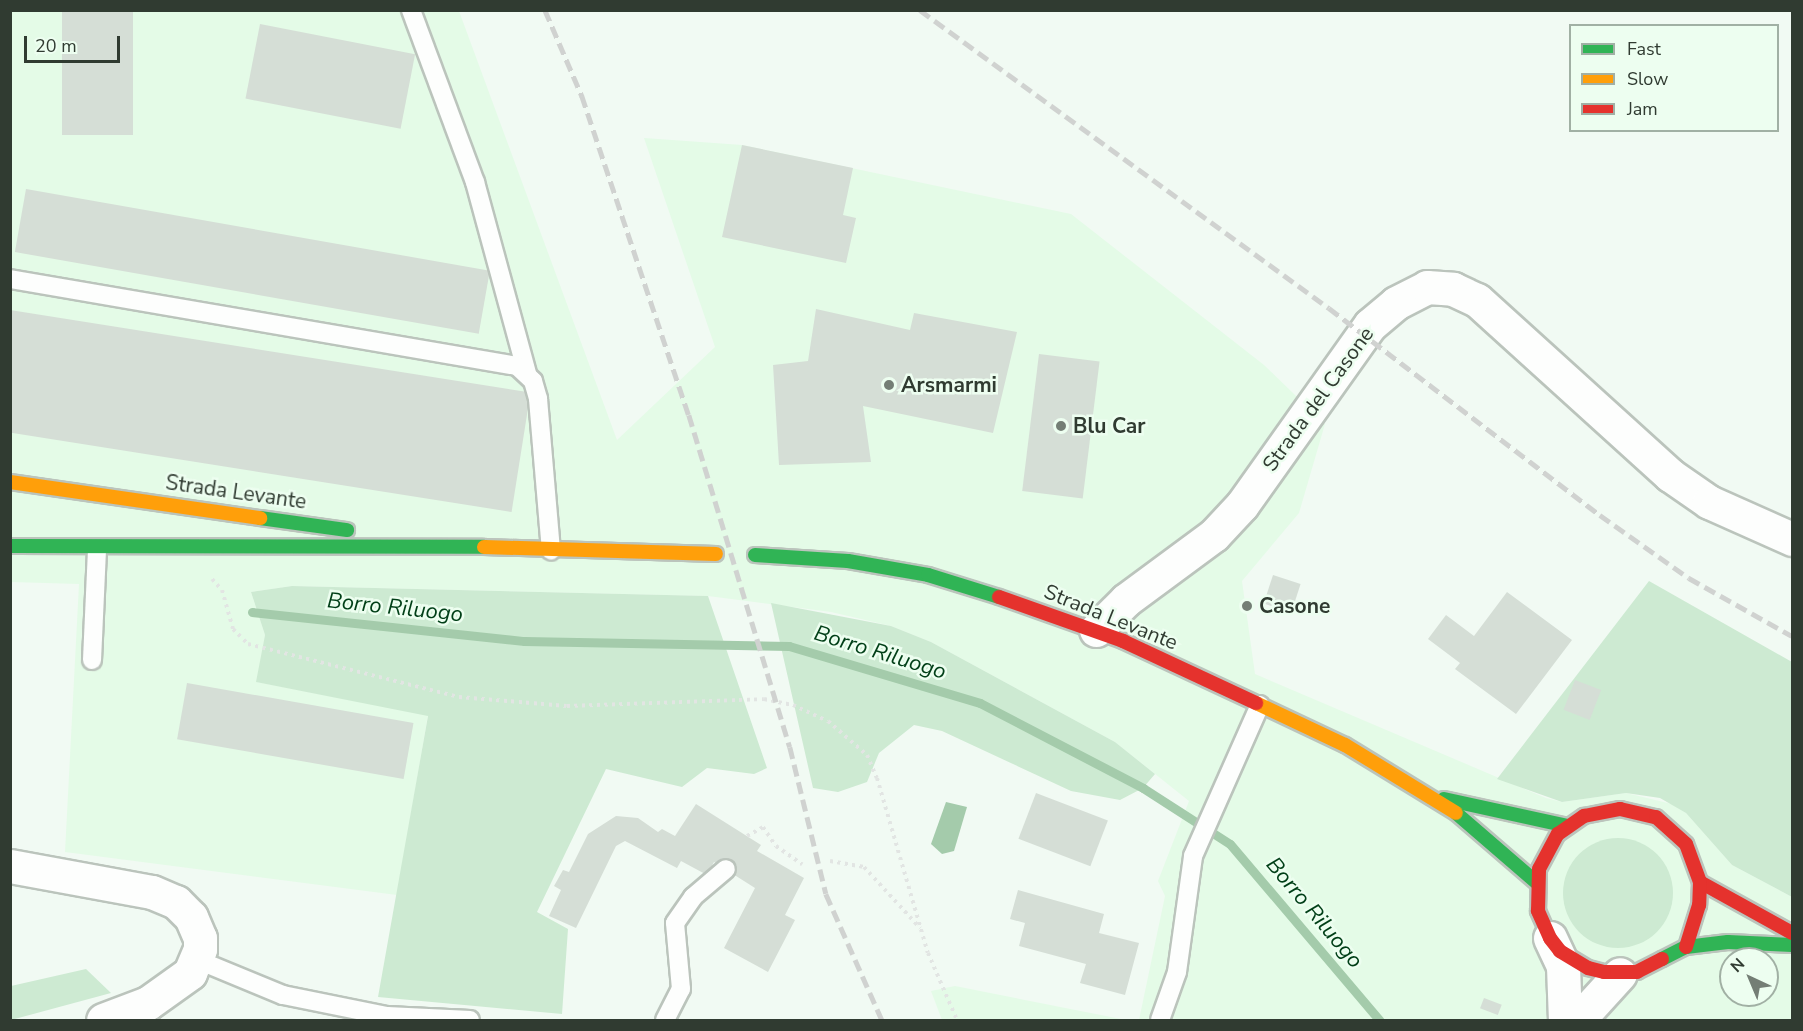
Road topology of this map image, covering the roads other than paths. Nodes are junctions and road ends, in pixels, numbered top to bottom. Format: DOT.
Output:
graph roads {
  1 [pos="411,10"];
  2 [pos="10,279"];
  3 [pos="528,374"];
  4 [pos="10,482"];
  5 [pos="1792,539"];
  6 [pos="10,546"];
  7 [pos="455,546"];
  8 [pos="97,549"];
  9 [pos="551,550"];
  10 [pos="716,554"];
  11 [pos="755,555"];
  12 [pos="1096,630"];
  13 [pos="92,660"];
  14 [pos="1260,705"];
  15 [pos="1425,795"];
  16 [pos="1568,826"];
  17 [pos="10,866"];
  18 [pos="726,869"];
  19 [pos="1536,882"];
  20 [pos="1700,882"];
  21 [pos="1792,933"];
  22 [pos="1550,938"];
  23 [pos="1792,945"];
  24 [pos="1686,947"];
  25 [pos="198,960"];
  26 [pos="1620,974"];
  27 [pos="103,1020"];
  28 [pos="470,1020"];
  29 [pos="664,1020"];
  30 [pos="1160,1020"];
  31 [pos="1565,1020"];
  32 [pos="1578,1020"];
  1 -- 3 [label="lane"];
  2 -- 3 [label="lane"];
  3 -- 9 [label="lane"];
  4 -- 7 [label="main road, Strada Levante"];
  5 -- 12 [label="street, Strada del Casone"];
  6 -- 8 [label="main road, Strada Levante"];
  7 -- 8 [label="main road, Strada Levante"];
  7 -- 9 [label="main road, Strada Levante"];
  8 -- 13 [label="lane"];
  9 -- 10 [label="main road, Strada Levante"];
  11 -- 12 [label="main road, Strada Levante"];
  12 -- 14 [label="main road, Strada Levante"];
  14 -- 15 [label="main road, Strada Levante"];
  14 -- 30 [label="lane"];
  15 -- 16 [label="main road, Strada Levante"];
  15 -- 19 [label="main road, Strada Levante"];
  16 -- 19 [label="main road"];
  16 -- 20 [label="main road"];
  17 -- 25 [label="street"];
  18 -- 29 [label="lane"];
  19 -- 22 [label="main road"];
  20 -- 21 [label="main road"];
  20 -- 24 [label="main road"];
  22 -- 26 [label="main road"];
  22 -- 31 [label="street"];
  23 -- 24 [label="main road"];
  24 -- 26 [label="main road"];
  25 -- 27 [label="street"];
  25 -- 28 [label="lane"];
  26 -- 32 [label="street"];
}
